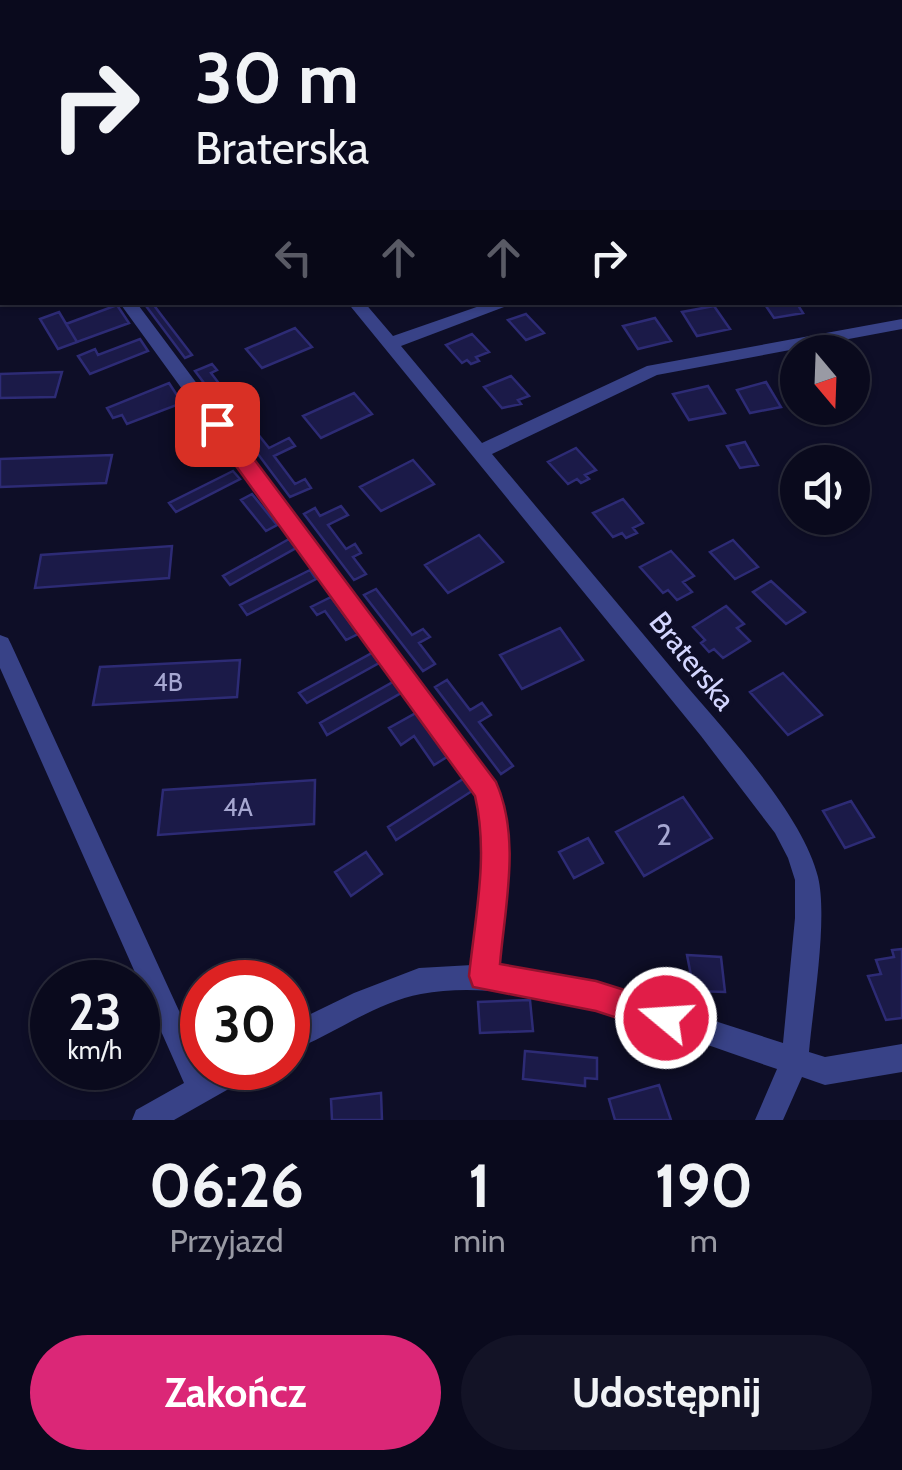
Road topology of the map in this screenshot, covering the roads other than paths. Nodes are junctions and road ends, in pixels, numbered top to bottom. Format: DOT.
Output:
graph roads {
  1 [pos="129,305"];
  2 [pos="357,305"];
  3 [pos="500,305"];
  4 [pos="902,324"];
  5 [pos="388,344"];
  6 [pos="480,452"];
  7 [pos="0,644"];
  8 [pos="484,976"];
  9 [pos="310,1028"];
  10 [pos="180,1044"];
  11 [pos="902,1058"];
  12 [pos="795,1060"];
  13 [pos="198,1090"];
  14 [pos="146,1120"];
  15 [pos="769,1120"];
  1 -- 8 [label="street"];
  2 -- 5 [label="street, Braterska"];
  3 -- 5 [label="street"];
  4 -- 6 [label="street"];
  5 -- 6 [label="street, Braterska"];
  6 -- 12 [label="street, Braterska"];
  7 -- 10 [label="street"];
  8 -- 9 [label="street"];
  8 -- 12 [label="street"];
  11 -- 12 [label="street"];
  12 -- 15 [label="street, Braterska"];
  13 -- 14 [label="street"];
}
